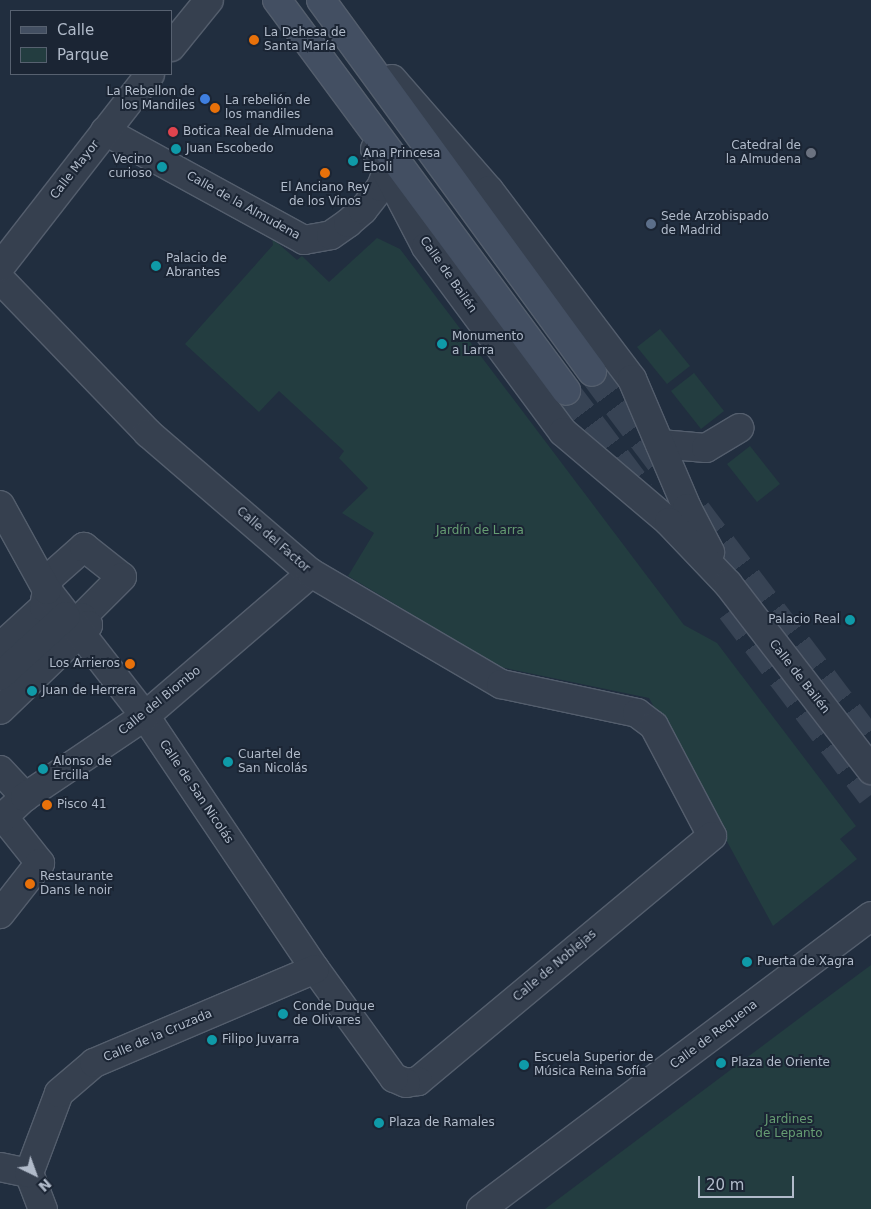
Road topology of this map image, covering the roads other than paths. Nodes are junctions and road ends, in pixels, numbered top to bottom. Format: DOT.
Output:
graph roads {
  1 [pos="209,0"];
  2 [pos="323,2"];
  3 [pos="285,10"];
  4 [pos="172,46"];
  5 [pos="149,75"];
  6 [pos="105,131"];
  7 [pos="388,169"];
  8 [pos="0,267"];
  9 [pos="0,279"];
  10 [pos="592,372"];
  11 [pos="566,391"];
  12 [pos="739,428"];
  13 [pos="660,444"];
  14 [pos="0,505"];
  15 [pos="311,573"];
  16 [pos="728,584"];
  17 [pos="47,590"];
  18 [pos="73,624"];
  19 [pos="0,647"];
  20 [pos="0,676"];
  21 [pos="0,710"];
  22 [pos="145,716"];
  23 [pos="0,770"];
  24 [pos="871,770"];
  25 [pos="25,797"];
  26 [pos="1,819"];
  27 [pos="712,836"];
  28 [pos="0,914"];
  29 [pos="871,916"];
  30 [pos="315,969"];
  31 [pos="394,1078"];
  32 [pos="0,1167"];
  33 [pos="29,1173"];
  34 [pos="483,1208"];
  35 [pos="43,1209"];
  1 -- 4 [label="street"];
  2 -- 10 [label="main road, Calle de Bailén"];
  2 -- 13 [label="street, Calle de Bailén"];
  3 -- 7 [label="street, Calle de Bailén"];
  3 -- 11 [label="main road, Calle de Bailén"];
  5 -- 6 [label="street, Calle Mayor"];
  6 -- 7 [label="street, Calle de la Almudena"];
  6 -- 8 [label="street, Calle Mayor"];
  7 -- 16 [label="street, Calle de Bailén"];
  9 -- 15 [label="street, Calle del Factor"];
  12 -- 13 [label="street"];
  13 -- 16 [label="street, Calle de Bailén"];
  14 -- 17 [label="street, Calle de San Nicolás"];
  15 -- 22 [label="street, Calle del Biombo"];
  15 -- 27 [label="street, Calle del Factor"];
  16 -- 24 [label="street, Calle de Bailén"];
  17 -- 18 [label="street, Calle de San Nicolás"];
  17 -- 18 [label="street"];
  17 -- 19 [label="street"];
  18 -- 20 [label="street"];
  18 -- 21 [label="street"];
  18 -- 22 [label="street, Calle de San Nicolás"];
  22 -- 25 [label="street, Calle del Biombo"];
  22 -- 30 [label="street, Calle de San Nicolás"];
  23 -- 25 [label="street"];
  25 -- 26 [label="street, Calle del Biombo"];
  26 -- 28 [label="street"];
  27 -- 31 [label="street, Calle de Noblejas"];
  29 -- 34 [label="street, Calle de Requena"];
  30 -- 31 [label="street, Calle de San Nicolás"];
  30 -- 33 [label="street, Calle de la Cruzada"];
  32 -- 33 [label="street"];
  33 -- 35 [label="street"];
}
